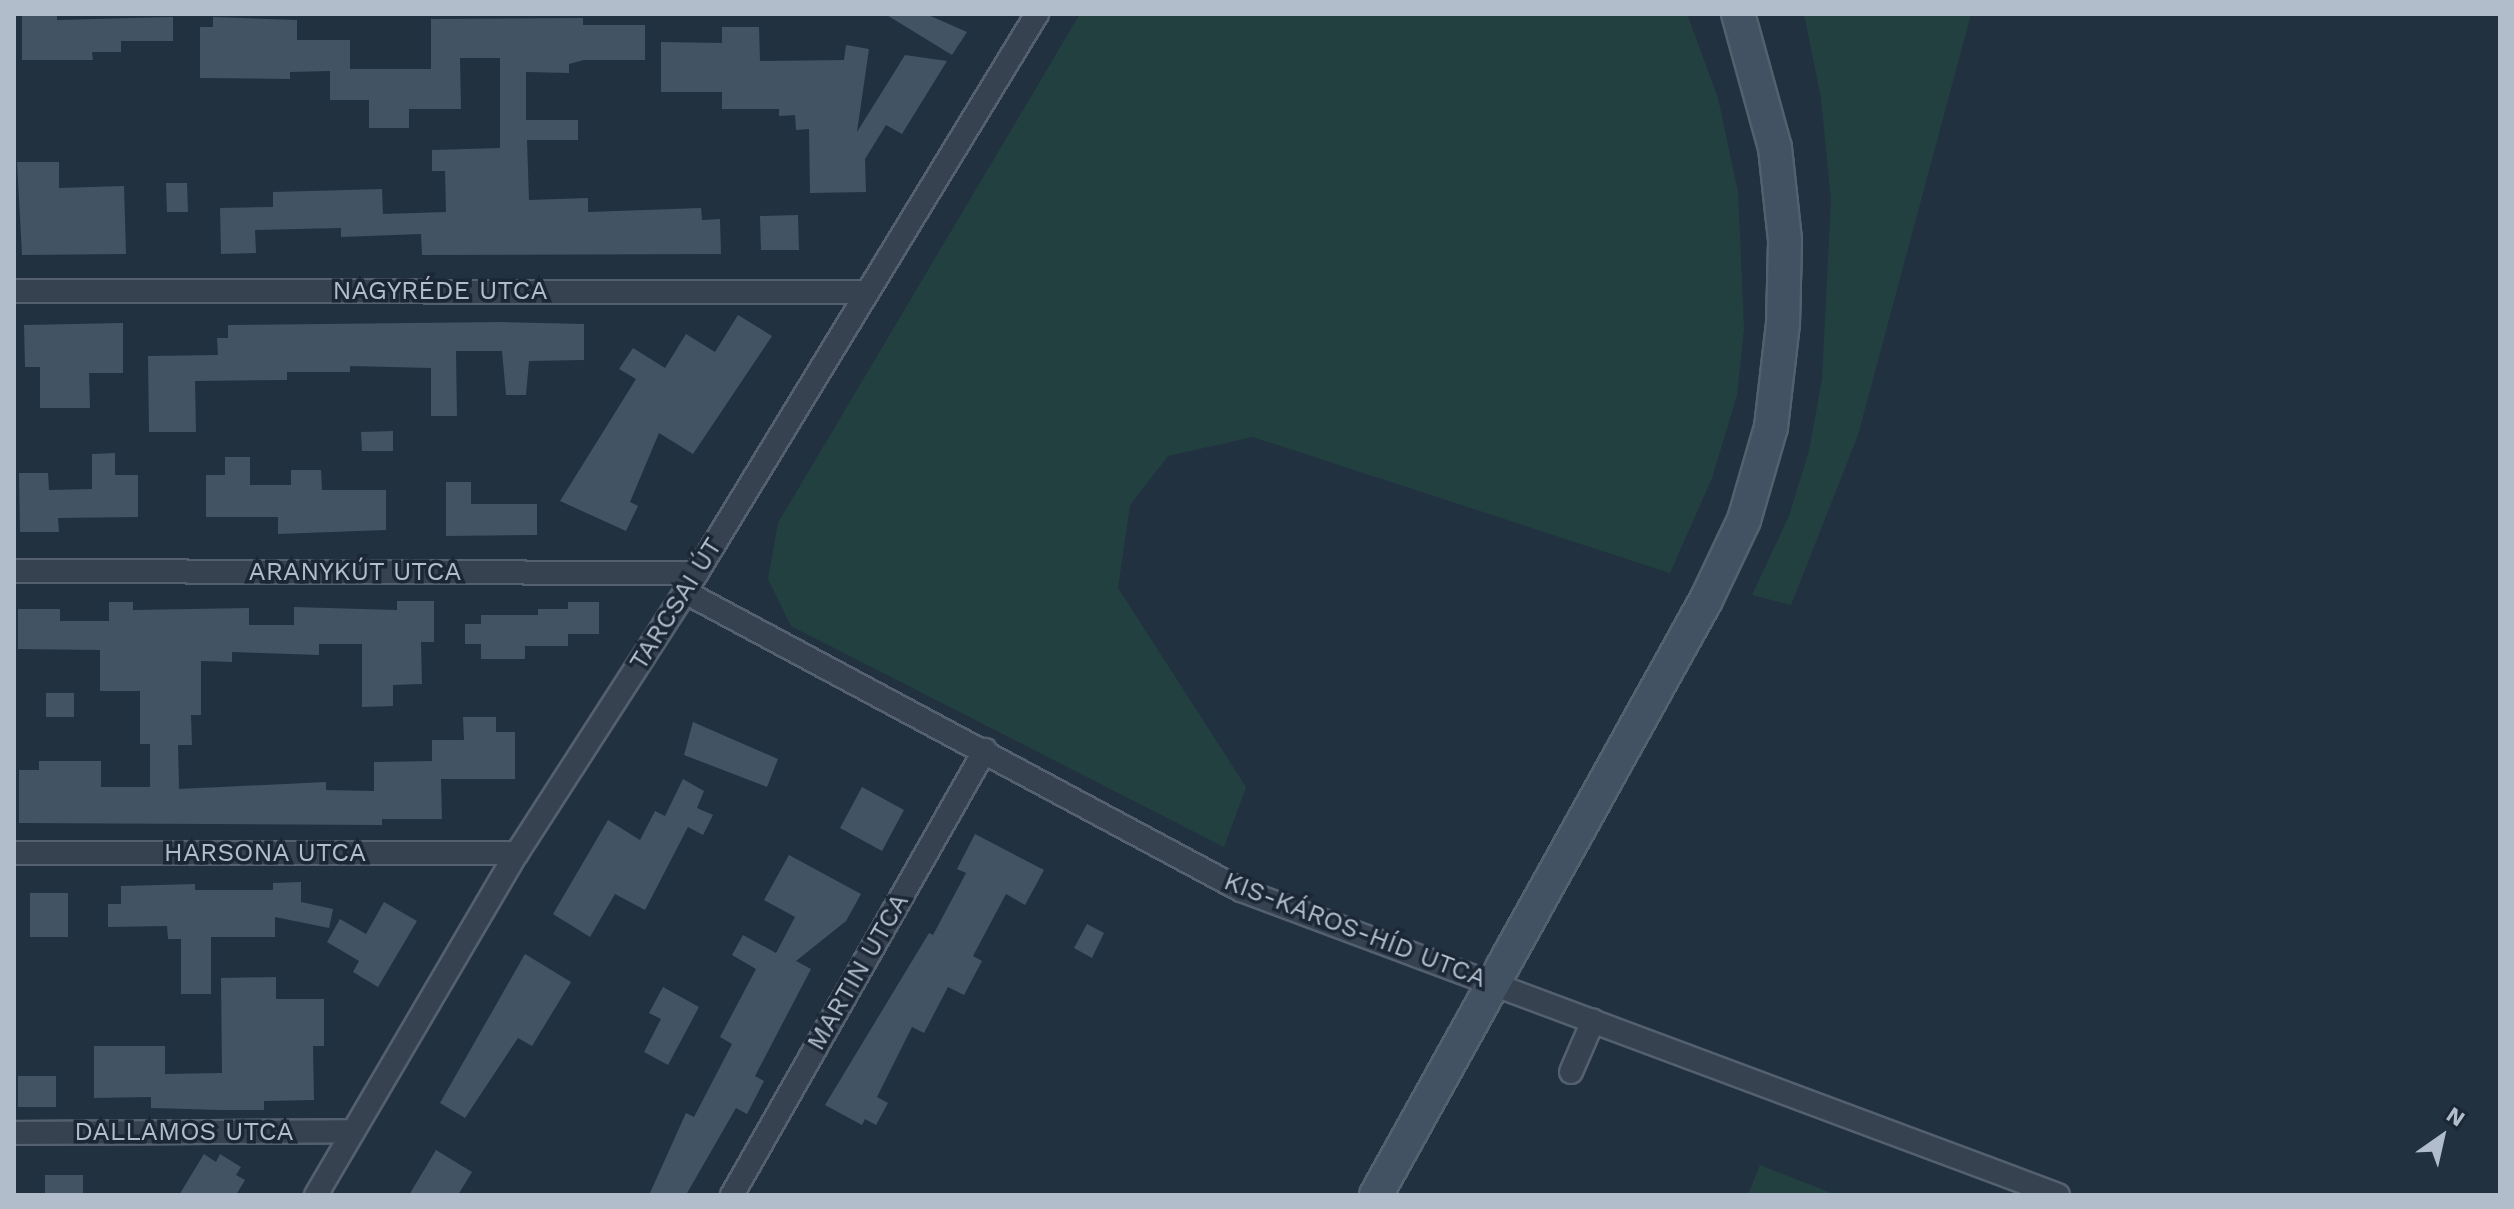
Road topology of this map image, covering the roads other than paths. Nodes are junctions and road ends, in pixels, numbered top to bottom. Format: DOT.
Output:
graph roads {
  1 [pos="1037,14"];
  2 [pos="1738,14"];
  3 [pos="14,291"];
  4 [pos="866,292"];
  5 [pos="14,571"];
  6 [pos="691,582"];
  7 [pos="985,750"];
  8 [pos="14,853"];
  9 [pos="517,853"];
  10 [pos="1493,984"];
  11 [pos="1593,1021"];
  12 [pos="1571,1072"];
  13 [pos="353,1131"];
  14 [pos="14,1133"];
  15 [pos="316,1195"];
  16 [pos="732,1195"];
  17 [pos="1376,1195"];
  18 [pos="2058,1195"];
  1 -- 4 [label="street, TARCSAI ÚT"];
  2 -- 10 [label="main road"];
  3 -- 4 [label="street, NAGYRÉDE UTCA"];
  4 -- 6 [label="street, TARCSAI ÚT"];
  5 -- 6 [label="street, ARANYKÚT UTCA"];
  6 -- 7 [label="street, KIS-KÁROS-HÍD UTCA"];
  6 -- 9 [label="street, TARCSAI ÚT"];
  7 -- 10 [label="street, KIS-KÁROS-HÍD UTCA"];
  7 -- 16 [label="street, MARTIN UTCA"];
  8 -- 9 [label="street, HARSONA UTCA"];
  9 -- 13 [label="street, TARCSAI ÚT"];
  10 -- 11 [label="street, KIS-KÁROS-HÍD UTCA"];
  10 -- 17 [label="main road"];
  11 -- 12 [label="street"];
  11 -- 18 [label="street, KIS-KÁROS-HÍD UTCA"];
  13 -- 14 [label="street, DALLAMOS UTCA"];
  13 -- 15 [label="street, TARCSAI ÚT"];
}
